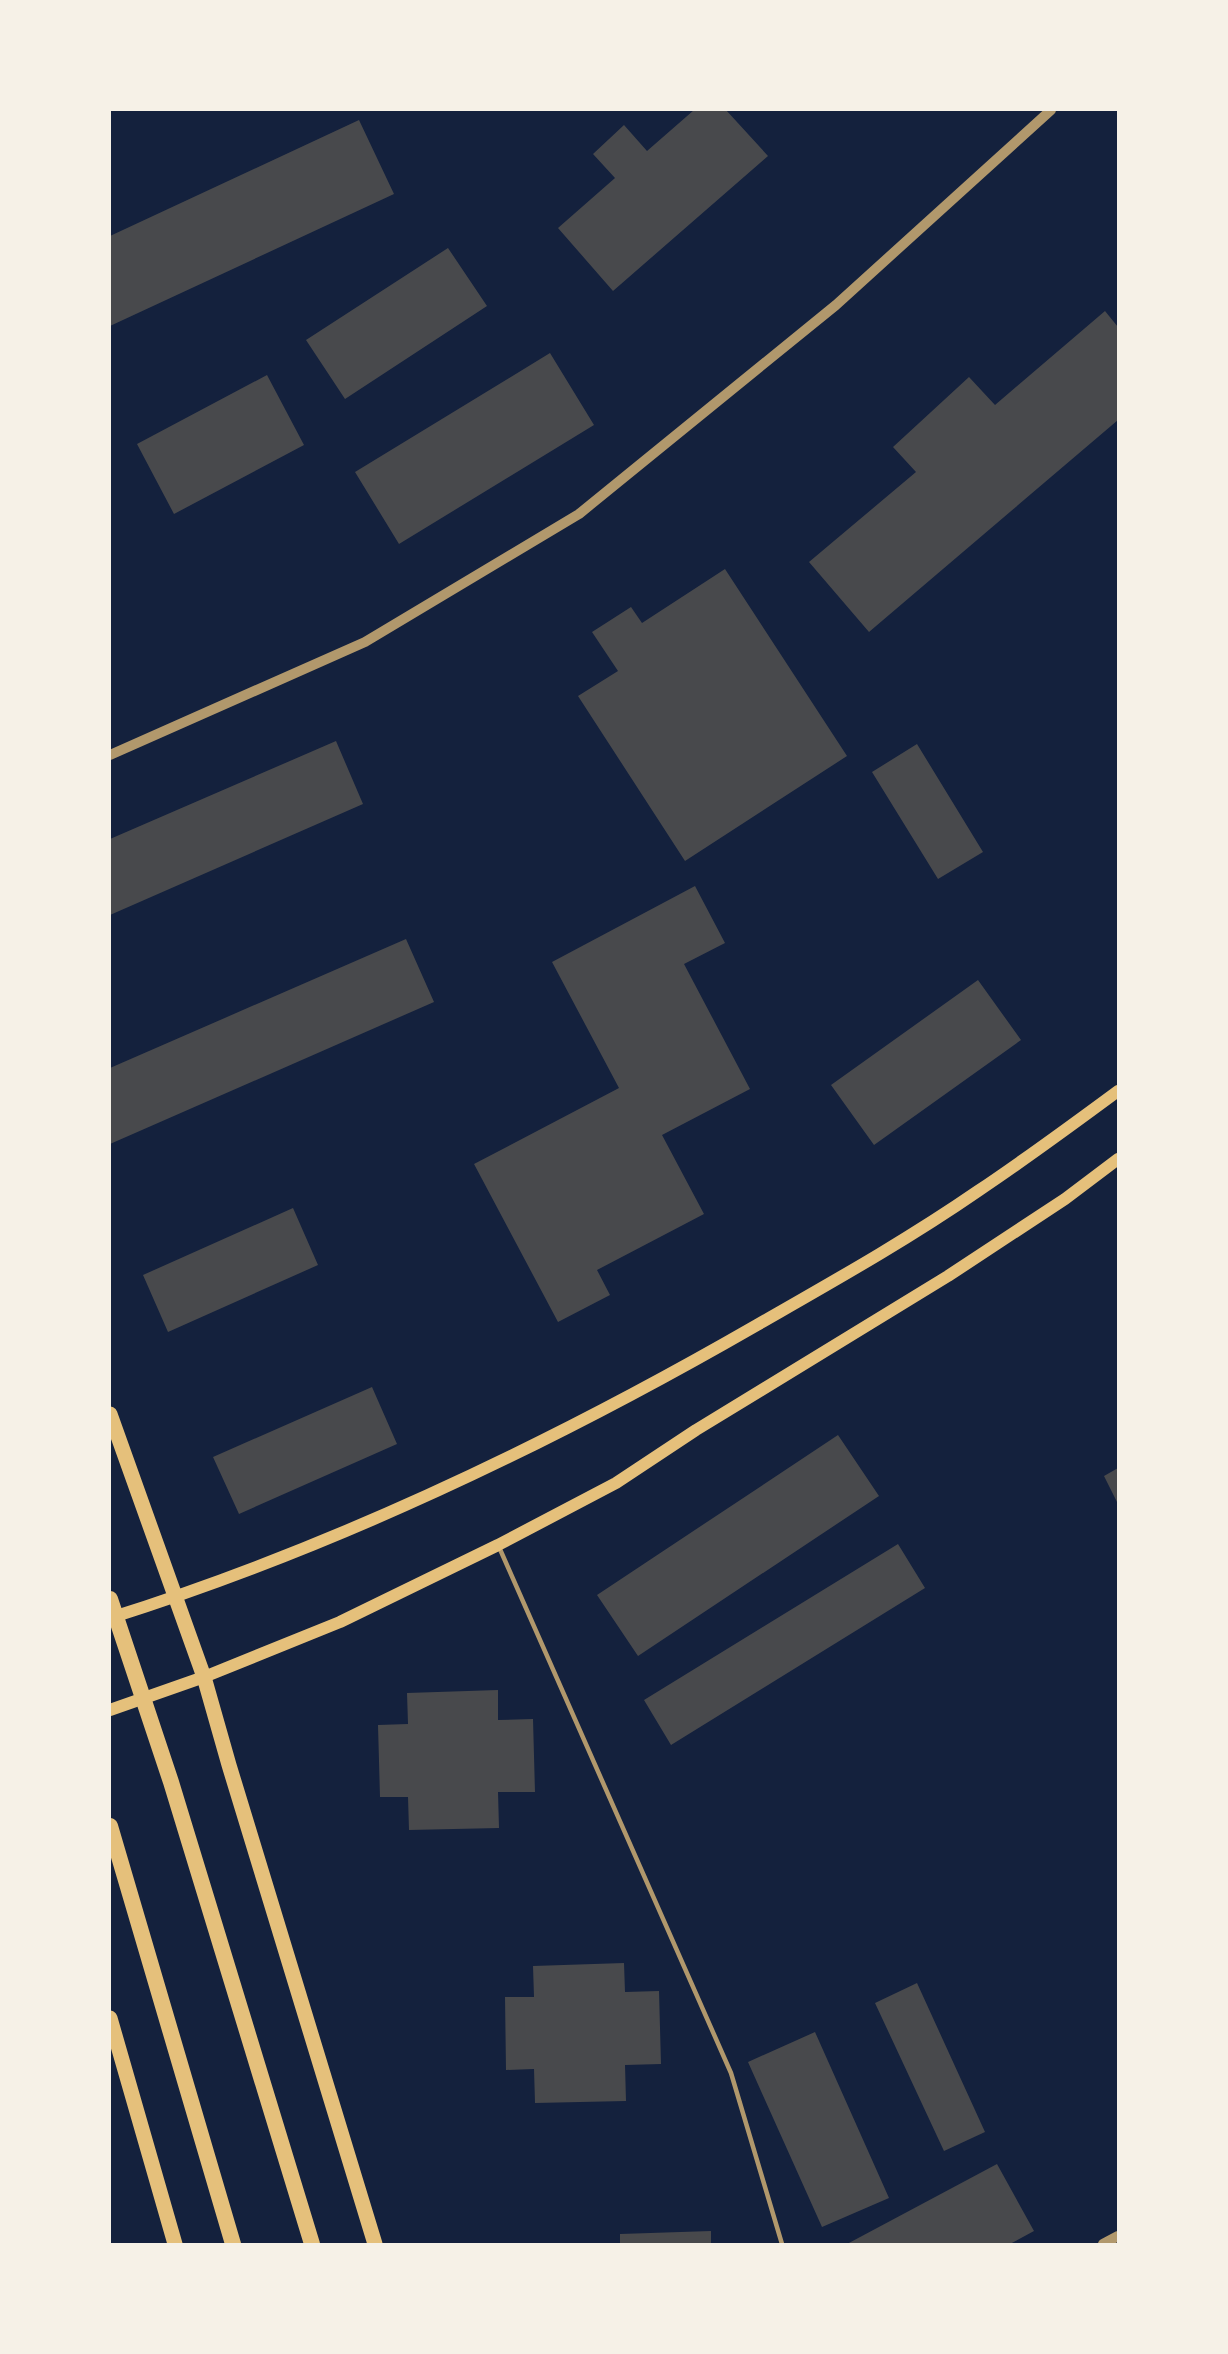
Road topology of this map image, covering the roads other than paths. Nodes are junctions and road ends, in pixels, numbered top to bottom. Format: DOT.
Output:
graph roads {
  1 [pos="1051,110"];
  2 [pos="110,755"];
  3 [pos="1119,1091"];
  4 [pos="1119,1159"];
  5 [pos="110,1414"];
  6 [pos="498,1545"];
  7 [pos="177,1597"];
  8 [pos="110,1599"];
  9 [pos="110,1618"];
  10 [pos="204,1677"];
  11 [pos="110,1710"];
  12 [pos="110,1826"];
  13 [pos="110,2018"];
  14 [pos="1119,2236"];
  15 [pos="175,2244"];
  16 [pos="233,2244"];
  17 [pos="312,2244"];
  18 [pos="375,2244"];
  19 [pos="782,2244"];
  20 [pos="1103,2244"];
  1 -- 2 [label="street"];
  3 -- 7 [label="main road"];
  4 -- 6 [label="main road"];
  5 -- 7 [label="main road"];
  6 -- 10 [label="main road"];
  6 -- 19 [label="lane"];
  7 -- 9 [label="main road"];
  7 -- 10 [label="main road"];
  8 -- 17 [label="highway"];
  10 -- 11 [label="main road"];
  10 -- 18 [label="main road"];
  12 -- 16 [label="highway"];
  13 -- 15 [label="main road"];
  14 -- 20 [label="street"];
}
